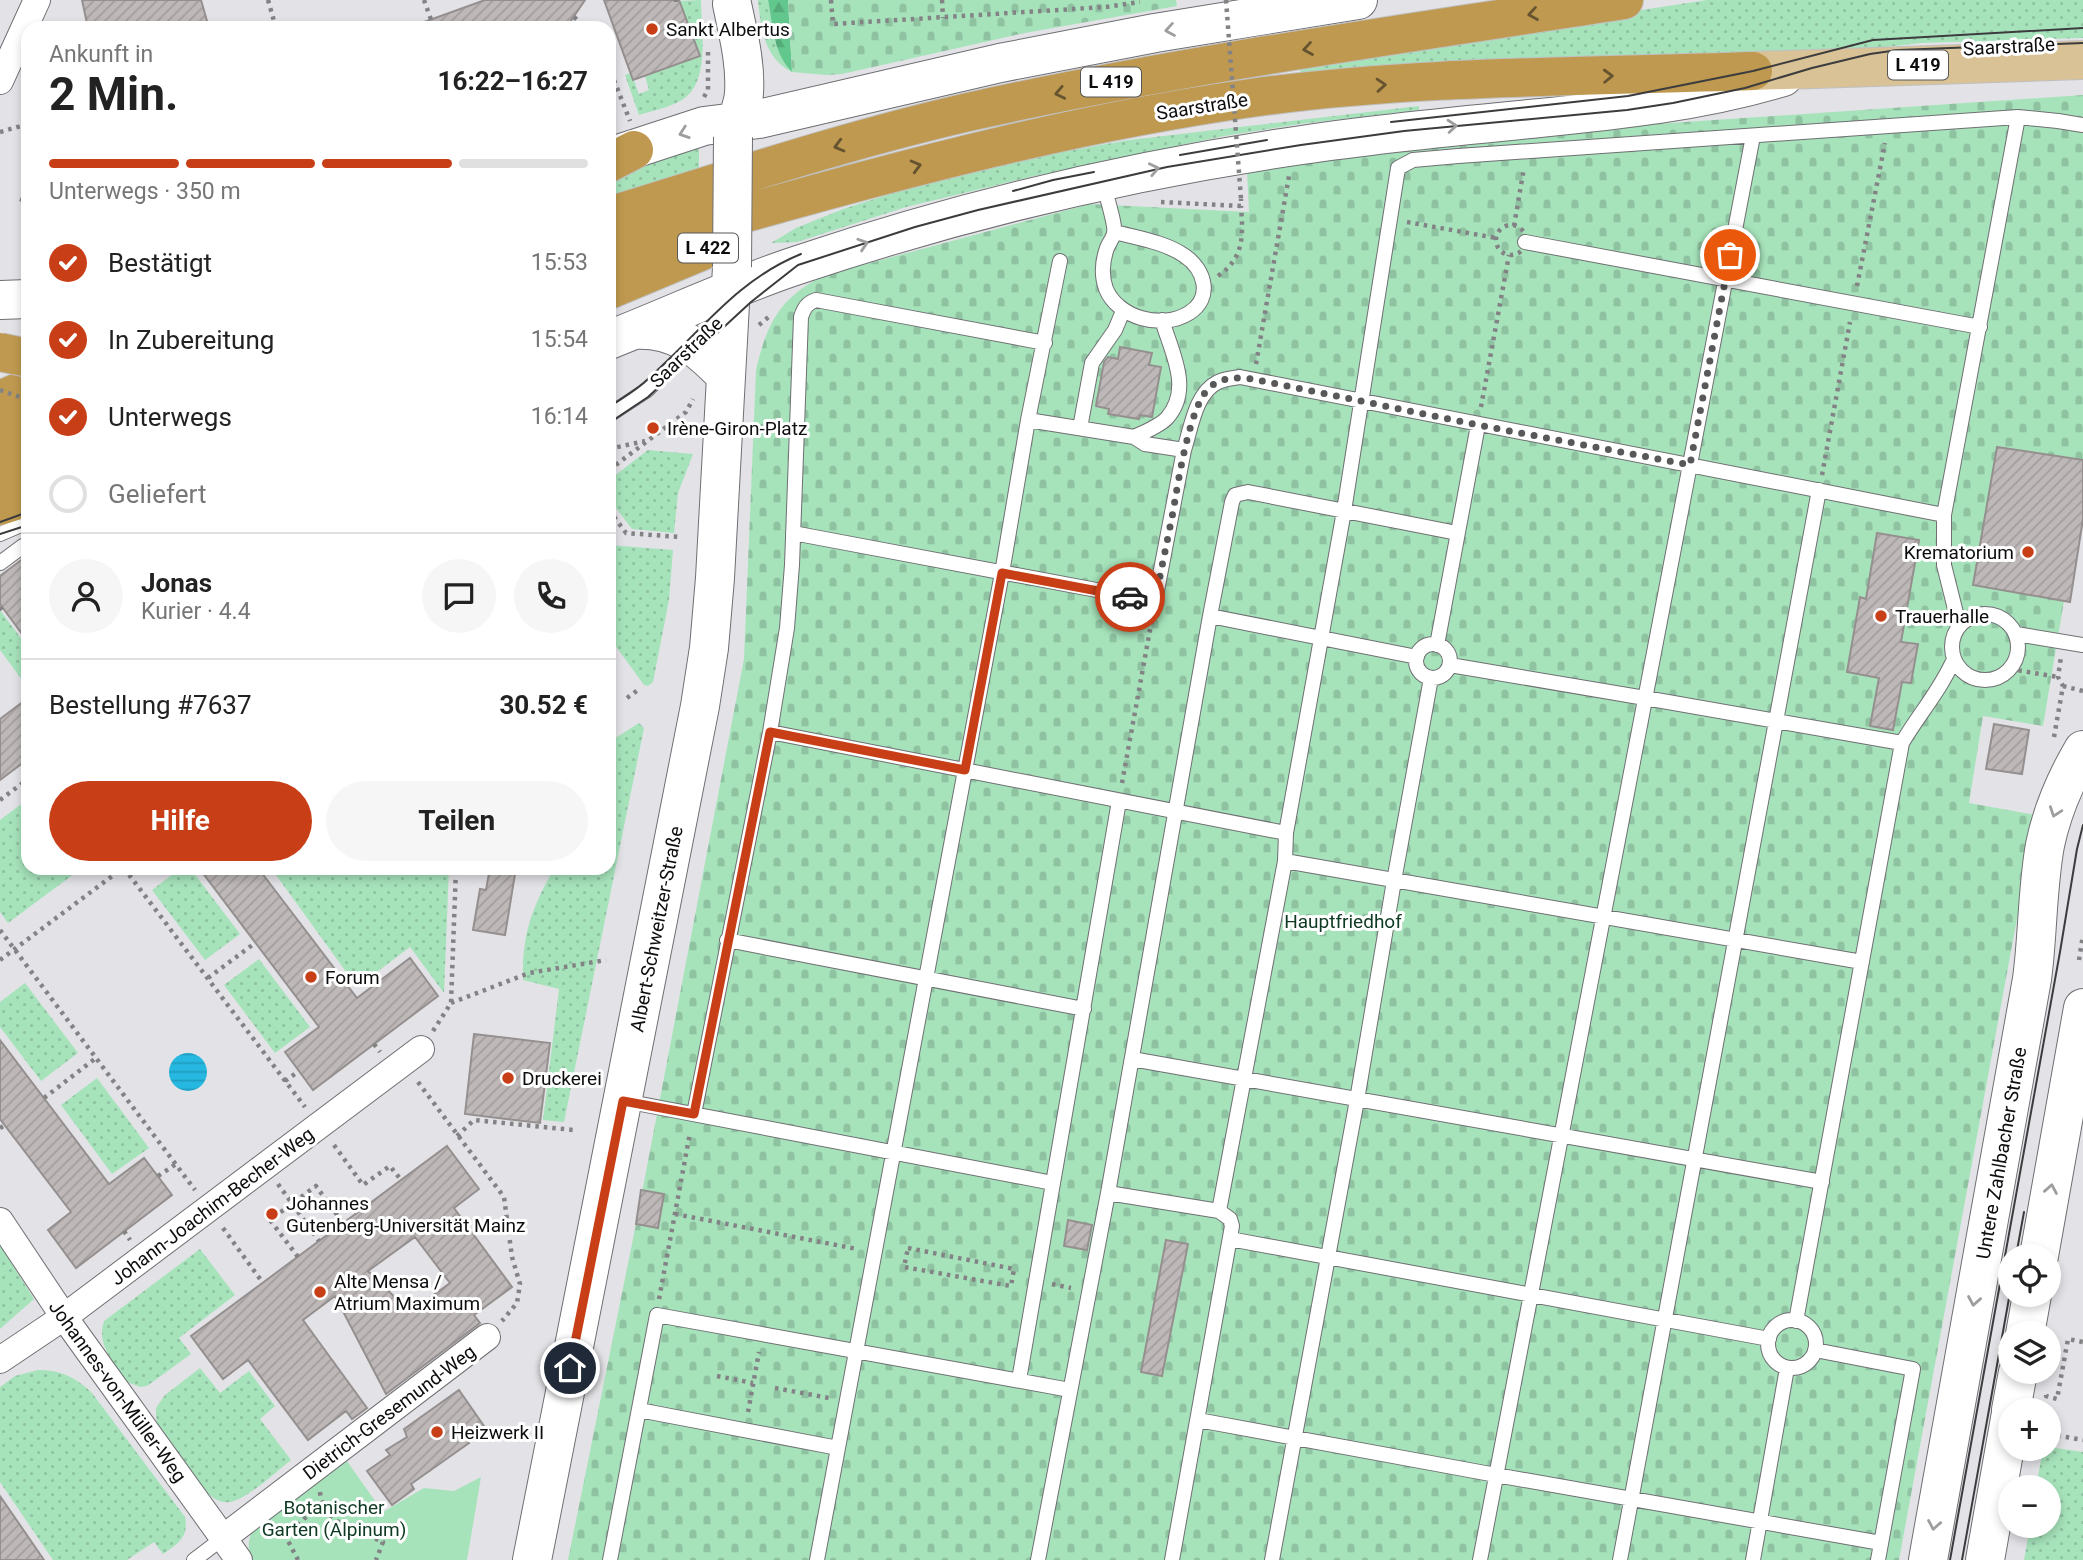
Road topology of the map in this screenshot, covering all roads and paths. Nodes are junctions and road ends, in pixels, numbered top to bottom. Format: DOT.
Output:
graph roads {
  1 [pos="37,0"];
  2 [pos="268,0"];
  3 [pos="424,0"];
  4 [pos="831,0"];
  5 [pos="942,0"];
  6 [pos="1105,0"];
  7 [pos="1226,0"];
  8 [pos="1358,0"];
  9 [pos="1624,0"];
  10 [pos="732,2"];
  11 [pos="1141,2"];
  12 [pos="1106,7"];
  13 [pos="574,17"];
  14 [pos="943,18"];
  15 [pos="27,21"];
  16 [pos="274,21"];
  17 [pos="432,21"];
  18 [pos="578,21"];
  19 [pos="21,35"];
  20 [pos="708,38"];
  21 [pos="1884,52"];
  22 [pos="2083,60"];
  23 [pos="743,62"];
  24 [pos="1812,68"];
  25 [pos="1753,71"];
  26 [pos="0,81"];
  27 [pos="616,100"];
  28 [pos="700,103"];
  29 [pos="819,104"];
  30 [pos="2018,117"];
  31 [pos="2083,125"];
  32 [pos="21,126"];
  33 [pos="734,130"];
  34 [pos="0,132"];
  35 [pos="1753,136"];
  36 [pos="621,149"];
  37 [pos="1527,150"];
  38 [pos="1293,173"];
  39 [pos="1103,180"];
  40 [pos="803,197"];
  41 [pos="1153,202"];
  42 [pos="1241,202"];
  43 [pos="616,214"];
  44 [pos="1390,219"];
  45 [pos="1514,226"];
  46 [pos="1115,232"];
  47 [pos="1496,237"];
  48 [pos="1525,242"];
  49 [pos="616,251"];
  50 [pos="1509,255"];
  51 [pos="1060,261"];
  52 [pos="798,265"];
  53 [pos="1726,279"];
  54 [pos="1204,280"];
  55 [pos="616,287"];
  56 [pos="738,296"];
  57 [pos="21,299"];
  58 [pos="0,300"];
  59 [pos="1123,311"];
  60 [pos="771,315"];
  61 [pos="1162,320"];
  62 [pos="1980,327"];
  63 [pos="622,335"];
  64 [pos="1045,343"];
  65 [pos="0,352"];
  66 [pos="21,356"];
  67 [pos="0,366"];
  68 [pos="710,367"];
  69 [pos="21,375"];
  70 [pos="1253,379"];
  71 [pos="0,390"];
  72 [pos="21,391"];
  73 [pos="21,398"];
  74 [pos="0,400"];
  75 [pos="1362,401"];
  76 [pos="616,410"];
  77 [pos="1028,420"];
  78 [pos="21,424"];
  79 [pos="1478,425"];
  80 [pos="1080,428"];
  81 [pos="0,432"];
  82 [pos="1134,437"];
  83 [pos="646,441"];
  84 [pos="616,447"];
  85 [pos="1184,450"];
  86 [pos="21,460"];
  87 [pos="616,465"];
  88 [pos="1690,465"];
  89 [pos="0,468"];
  90 [pos="1819,489"];
  91 [pos="21,499"];
  92 [pos="0,506"];
  93 [pos="1344,511"];
  94 [pos="1944,515"];
  95 [pos="616,519"];
  96 [pos="21,525"];
  97 [pos="793,533"];
  98 [pos="1457,533"];
  99 [pos="0,534"];
  100 [pos="680,537"];
  101 [pos="21,549"];
  102 [pos="0,563"];
  103 [pos="1002,573"];
  104 [pos="1155,601"];
  105 [pos="1210,616"];
  106 [pos="1959,625"];
  107 [pos="2016,635"];
  108 [pos="1321,637"];
  109 [pos="2063,642"];
  110 [pos="1437,645"];
  111 [pos="2083,645"];
  112 [pos="1417,657"];
  113 [pos="1954,659"];
  114 [pos="1450,665"];
  115 [pos="2010,669"];
  116 [pos="2058,677"];
  117 [pos="1431,678"];
  118 [pos="2063,686"];
  119 [pos="638,690"];
  120 [pos="2083,691"];
  121 [pos="627,698"];
  122 [pos="1645,698"];
  123 [pos="1776,720"];
  124 [pos="770,732"];
  125 [pos="1902,744"];
  126 [pos="2068,744"];
  127 [pos="965,770"];
  128 [pos="21,784"];
  129 [pos="0,800"];
  130 [pos="1119,801"];
  131 [pos="1176,812"];
  132 [pos="1286,833"];
  133 [pos="1285,861"];
  134 [pos="114,875"];
  135 [pos="129,875"];
  136 [pos="456,875"];
  137 [pos="1394,881"];
  138 [pos="1603,918"];
  139 [pos="0,930"];
  140 [pos="2083,935"];
  141 [pos="727,940"];
  142 [pos="1736,940"];
  143 [pos="255,943"];
  144 [pos="14,949"];
  145 [pos="0,960"];
  146 [pos="606,960"];
  147 [pos="2079,960"];
  148 [pos="1861,962"];
  149 [pos="208,978"];
  150 [pos="926,978"];
  151 [pos="451,1003"];
  152 [pos="1084,1009"];
  153 [pos="2082,1021"];
  154 [pos="413,1056"];
  155 [pos="96,1058"];
  156 [pos="1132,1059"];
  157 [pos="299,1070"];
  158 [pos="1244,1079"];
  159 [pos="285,1081"];
  160 [pos="44,1098"];
  161 [pos="2075,1098"];
  162 [pos="1357,1100"];
  163 [pos="623,1101"];
  164 [pos="694,1114"];
  165 [pos="319,1125"];
  166 [pos="573,1130"];
  167 [pos="690,1130"];
  168 [pos="1562,1134"];
  169 [pos="457,1136"];
  170 [pos="894,1153"];
  171 [pos="1695,1158"];
  172 [pos="176,1164"];
  173 [pos="158,1176"];
  174 [pos="401,1180"];
  175 [pos="1822,1182"];
  176 [pos="1053,1183"];
  177 [pos="1108,1193"];
  178 [pos="292,1204"];
  179 [pos="209,1208"];
  180 [pos="1219,1211"];
  181 [pos="675,1214"];
  182 [pos="0,1221"];
  183 [pos="343,1223"];
  184 [pos="1230,1239"];
  185 [pos="319,1241"];
  186 [pos="2042,1244"];
  187 [pos="875,1253"];
  188 [pos="298,1257"];
  189 [pos="1327,1258"];
  190 [pos="906,1259"];
  191 [pos="263,1283"];
  192 [pos="661,1293"];
  193 [pos="1531,1295"];
  194 [pos="64,1317"];
  195 [pos="1665,1320"];
  196 [pos="1796,1321"];
  197 [pos="763,1334"];
  198 [pos="487,1337"];
  199 [pos="2061,1338"];
  200 [pos="1769,1339"];
  201 [pos="2068,1339"];
  202 [pos="2083,1342"];
  203 [pos="1815,1350"];
  204 [pos="856,1352"];
  205 [pos="0,1360"];
  206 [pos="1787,1368"];
  207 [pos="718,1376"];
  208 [pos="2061,1377"];
  209 [pos="1019,1380"];
  210 [pos="753,1383"];
  211 [pos="2048,1384"];
  212 [pos="2060,1384"];
  213 [pos="775,1388"];
  214 [pos="1070,1390"];
  215 [pos="847,1401"];
  216 [pos="639,1410"];
  217 [pos="1198,1420"];
  218 [pos="744,1430"];
  219 [pos="2061,1436"];
  220 [pos="1295,1438"];
  221 [pos="2083,1440"];
  222 [pos="838,1448"];
  223 [pos="2002,1461"];
  224 [pos="1496,1475"];
  225 [pos="1631,1498"];
  226 [pos="1760,1521"];
  227 [pos="223,1538"];
  228 [pos="1881,1543"];
  229 [pos="194,1560"];
  230 [pos="239,1560"];
  231 [pos="298,1560"];
  232 [pos="376,1560"];
  233 [pos="532,1560"];
  234 [pos="610,1560"];
  235 [pos="817,1560"];
  236 [pos="1038,1560"];
  237 [pos="1172,1560"];
  238 [pos="1272,1560"];
  239 [pos="1480,1560"];
  240 [pos="1620,1560"];
  241 [pos="1753,1560"];
  242 [pos="1878,1560"];
  243 [pos="1928,1560"];
  244 [pos="1984,1560"];
  1 -- 15 [label="street"];
  2 -- 16 [label="path"];
  3 -- 17 [label="path"];
  4 -- 14 [label="path"];
  5 -- 14 [label="path"];
  6 -- 12 [label="path"];
  7 -- 42 [label="path, bridge"];
  8 -- 29 [label="street, one-way"];
  9 -- 43 [label="highway, Saarstraße / L 419, one-way"];
  10 -- 23 [label="street"];
  10 -- 33 [label="street"];
  11 -- 12 [label="path"];
  12 -- 14 [label="path"];
  13 -- 18 [label="path"];
  19 -- 26 [label="street"];
  20 -- 28 [label="path"];
  21 -- 24 [label="lane, Saarstraße"];
  22 -- 24 [label="main road, Saarstraße / L 419"];
  23 -- 29 [label="street"];
  23 -- 33 [label="street"];
  24 -- 25 [label="main road, Saarstraße / L 419"];
  39 -- 24 [label="street, Saarstraße, one-way"];
  40 -- 25 [label="highway, Saarstraße / L 419, one-way"];
  27 -- 36 [label="path"];
  29 -- 33 [label="street"];
  30 -- 31 [label="lane"];
  30 -- 35 [label="lane"];
  30 -- 62 [label="lane"];
  32 -- 34 [label="path"];
  33 -- 36 [label="street, one-way"];
  33 -- 56 [label="street, Albert-Schweitzer-Straße, bridge"];
  35 -- 37 [label="lane"];
  35 -- 53 [label="lane"];
  37 -- 44 [label="lane"];
  37 -- 45 [label="path"];
  38 -- 70 [label="path"];
  39 -- 46 [label="lane"];
  52 -- 39 [label="street, Saarstraße, one-way"];
  40 -- 49 [label="highway, Saarstraße / L 419"];
  40 -- 55 [label="highway, L 422"];
  41 -- 42 [label="path"];
  42 -- 54 [label="path"];
  44 -- 47 [label="path"];
  44 -- 75 [label="lane"];
  46 -- 54 [label="lane"];
  46 -- 59 [label="lane"];
  48 -- 53 [label="lane"];
  50 -- 79 [label="path"];
  51 -- 64 [label="lane"];
  52 -- 56 [label="street, Saarstraße"];
  52 -- 68 [label="street"];
  53 -- 62 [label="lane"];
  53 -- 88 [label="lane"];
  54 -- 61 [label="lane"];
  56 -- 60 [label="path"];
  56 -- 63 [label="street, Saarstraße"];
  56 -- 68 [label="street, Albert-Schweitzer-Straße"];
  57 -- 58 [label="street"];
  59 -- 61 [label="lane"];
  59 -- 80 [label="lane"];
  61 -- 82 [label="lane"];
  62 -- 94 [label="lane"];
  63 -- 68 [label="street"];
  64 -- 77 [label="lane"];
  64 -- 97 [label="lane"];
  65 -- 66 [label="highway, bridge"];
  67 -- 69 [label="street"];
  68 -- 76 [label="lane, Saarstraße"];
  68 -- 83 [label="path"];
  68 -- 163 [label="street, Albert-Schweitzer-Straße"];
  70 -- 75 [label="lane"];
  70 -- 85 [label="lane"];
  71 -- 73 [label="path, bridge"];
  72 -- 74 [label="highway"];
  75 -- 79 [label="lane"];
  75 -- 93 [label="lane"];
  77 -- 80 [label="lane"];
  77 -- 103 [label="lane"];
  78 -- 81 [label="highway"];
  79 -- 88 [label="lane"];
  79 -- 98 [label="lane"];
  80 -- 82 [label="lane"];
  82 -- 85 [label="lane"];
  83 -- 84 [label="path"];
  83 -- 87 [label="path"];
  85 -- 104 [label="lane"];
  86 -- 89 [label="highway"];
  88 -- 90 [label="lane"];
  88 -- 122 [label="lane"];
  90 -- 94 [label="lane"];
  90 -- 123 [label="lane"];
  91 -- 92 [label="highway"];
  93 -- 98 [label="lane"];
  93 -- 105 [label="lane"];
  93 -- 108 [label="lane"];
  94 -- 106 [label="lane"];
  95 -- 100 [label="path"];
  96 -- 99 [label="lane"];
  97 -- 103 [label="lane"];
  97 -- 124 [label="lane"];
  98 -- 110 [label="lane"];
  101 -- 102 [label="lane"];
  103 -- 104 [label="lane"];
  103 -- 127 [label="lane"];
  104 -- 130 [label="path"];
  105 -- 108 [label="lane"];
  105 -- 131 [label="lane"];
  106 -- 107 [label="lane"];
  106 -- 113 [label="lane"];
  107 -- 109 [label="lane"];
  107 -- 115 [label="lane"];
  108 -- 112 [label="lane"];
  108 -- 132 [label="lane"];
  109 -- 111 [label="lane"];
  109 -- 116 [label="path"];
  110 -- 112 [label="lane"];
  110 -- 114 [label="lane"];
  112 -- 117 [label="lane"];
  113 -- 115 [label="lane"];
  113 -- 125 [label="lane"];
  114 -- 117 [label="lane"];
  114 -- 122 [label="lane"];
  115 -- 116 [label="path"];
  116 -- 118 [label="path"];
  117 -- 137 [label="lane"];
  118 -- 120 [label="path"];
  118 -- 126 [label="path"];
  119 -- 121 [label="path"];
  122 -- 123 [label="lane"];
  122 -- 138 [label="lane"];
  123 -- 125 [label="lane"];
  123 -- 142 [label="lane"];
  124 -- 127 [label="lane"];
  124 -- 141 [label="lane"];
  125 -- 148 [label="lane"];
  126 -- 243 [label="street, Untere Zahlbacher Straße, one-way"];
  127 -- 130 [label="lane"];
  127 -- 150 [label="lane"];
  128 -- 129 [label="path"];
  130 -- 131 [label="lane"];
  130 -- 152 [label="lane"];
  131 -- 132 [label="lane"];
  131 -- 156 [label="lane"];
  132 -- 133 [label="lane"];
  133 -- 137 [label="lane"];
  133 -- 158 [label="lane"];
  134 -- 144 [label="path"];
  135 -- 149 [label="path"];
  136 -- 151 [label="path"];
  137 -- 138 [label="lane"];
  137 -- 162 [label="lane"];
  138 -- 142 [label="lane"];
  138 -- 168 [label="lane"];
  139 -- 144 [label="path"];
  140 -- 147 [label="path"];
  141 -- 150 [label="lane"];
  141 -- 164 [label="lane"];
  142 -- 148 [label="lane"];
  142 -- 171 [label="lane"];
  143 -- 149 [label="path"];
  144 -- 145 [label="path"];
  144 -- 155 [label="path"];
  146 -- 151 [label="path"];
  148 -- 175 [label="lane"];
  149 -- 159 [label="path"];
  150 -- 152 [label="lane"];
  150 -- 170 [label="lane"];
  151 -- 154 [label="path"];
  152 -- 176 [label="lane"];
  153 -- 161 [label="street"];
  154 -- 165 [label="street, Johann-Joachim-Becher-Weg"];
  154 -- 169 [label="path"];
  155 -- 160 [label="path"];
  155 -- 172 [label="path"];
  156 -- 158 [label="lane"];
  156 -- 177 [label="lane"];
  157 -- 159 [label="path"];
  158 -- 162 [label="lane"];
  158 -- 180 [label="lane"];
  159 -- 165 [label="path"];
  186 -- 161 [label="street, one-way"];
  162 -- 168 [label="lane"];
  162 -- 189 [label="lane"];
  163 -- 164 [label="lane"];
  163 -- 233 [label="street, Albert-Schweitzer-Straße"];
  164 -- 170 [label="lane"];
  165 -- 174 [label="path"];
  165 -- 179 [label="street, Johann-Joachim-Becher-Weg"];
  166 -- 169 [label="path"];
  167 -- 181 [label="path"];
  168 -- 171 [label="lane"];
  168 -- 193 [label="lane"];
  169 -- 198 [label="path"];
  170 -- 176 [label="lane"];
  170 -- 187 [label="lane"];
  171 -- 175 [label="lane"];
  171 -- 195 [label="lane"];
  172 -- 173 [label="path"];
  172 -- 179 [label="path"];
  175 -- 196 [label="lane"];
  176 -- 209 [label="lane"];
  177 -- 180 [label="lane"];
  177 -- 214 [label="lane"];
  178 -- 183 [label="path"];
  178 -- 185 [label="path"];
  178 -- 188 [label="path"];
  179 -- 191 [label="path"];
  179 -- 194 [label="street, Johann-Joachim-Becher-Weg"];
  180 -- 184 [label="lane"];
  181 -- 187 [label="path"];
  181 -- 192 [label="path"];
  182 -- 194 [label="street, Johannes-von-Müller-Weg"];
  184 -- 189 [label="lane"];
  184 -- 217 [label="lane"];
  187 -- 190 [label="path"];
  187 -- 204 [label="lane"];
  189 -- 193 [label="lane"];
  189 -- 220 [label="lane"];
  190 -- 190 [label="path"];
  193 -- 195 [label="lane"];
  193 -- 224 [label="lane"];
  194 -- 205 [label="street, Johann-Joachim-Becher-Weg"];
  194 -- 227 [label="street, Johannes-von-Müller-Weg"];
  195 -- 200 [label="lane"];
  195 -- 225 [label="lane"];
  196 -- 200 [label="lane"];
  196 -- 203 [label="lane"];
  197 -- 204 [label="lane"];
  197 -- 210 [label="path"];
  197 -- 216 [label="lane"];
  198 -- 227 [label="street, Dietrich-Gresemund-Weg"];
  199 -- 201 [label="path"];
  200 -- 206 [label="lane"];
  201 -- 202 [label="path"];
  201 -- 208 [label="path"];
  203 -- 206 [label="lane"];
  203 -- 228 [label="lane"];
  204 -- 209 [label="lane"];
  204 -- 215 [label="lane"];
  206 -- 226 [label="lane"];
  207 -- 210 [label="path"];
  209 -- 214 [label="lane"];
  210 -- 218 [label="path"];
  211 -- 212 [label="path"];
  213 -- 215 [label="path"];
  214 -- 236 [label="lane"];
  215 -- 222 [label="lane"];
  216 -- 218 [label="lane"];
  216 -- 234 [label="lane"];
  217 -- 220 [label="lane"];
  217 -- 237 [label="lane"];
  218 -- 222 [label="lane"];
  219 -- 221 [label="path"];
  220 -- 224 [label="lane"];
  220 -- 238 [label="lane"];
  222 -- 235 [label="lane"];
  223 -- 244 [label="street"];
  224 -- 225 [label="lane"];
  224 -- 239 [label="lane"];
  225 -- 226 [label="lane"];
  225 -- 240 [label="lane"];
  226 -- 228 [label="lane"];
  226 -- 241 [label="lane"];
  227 -- 229 [label="lane"];
  227 -- 230 [label="street, Johannes-von-Müller-Weg"];
  228 -- 242 [label="lane"];
  231 -- 232 [label="path"];
}
